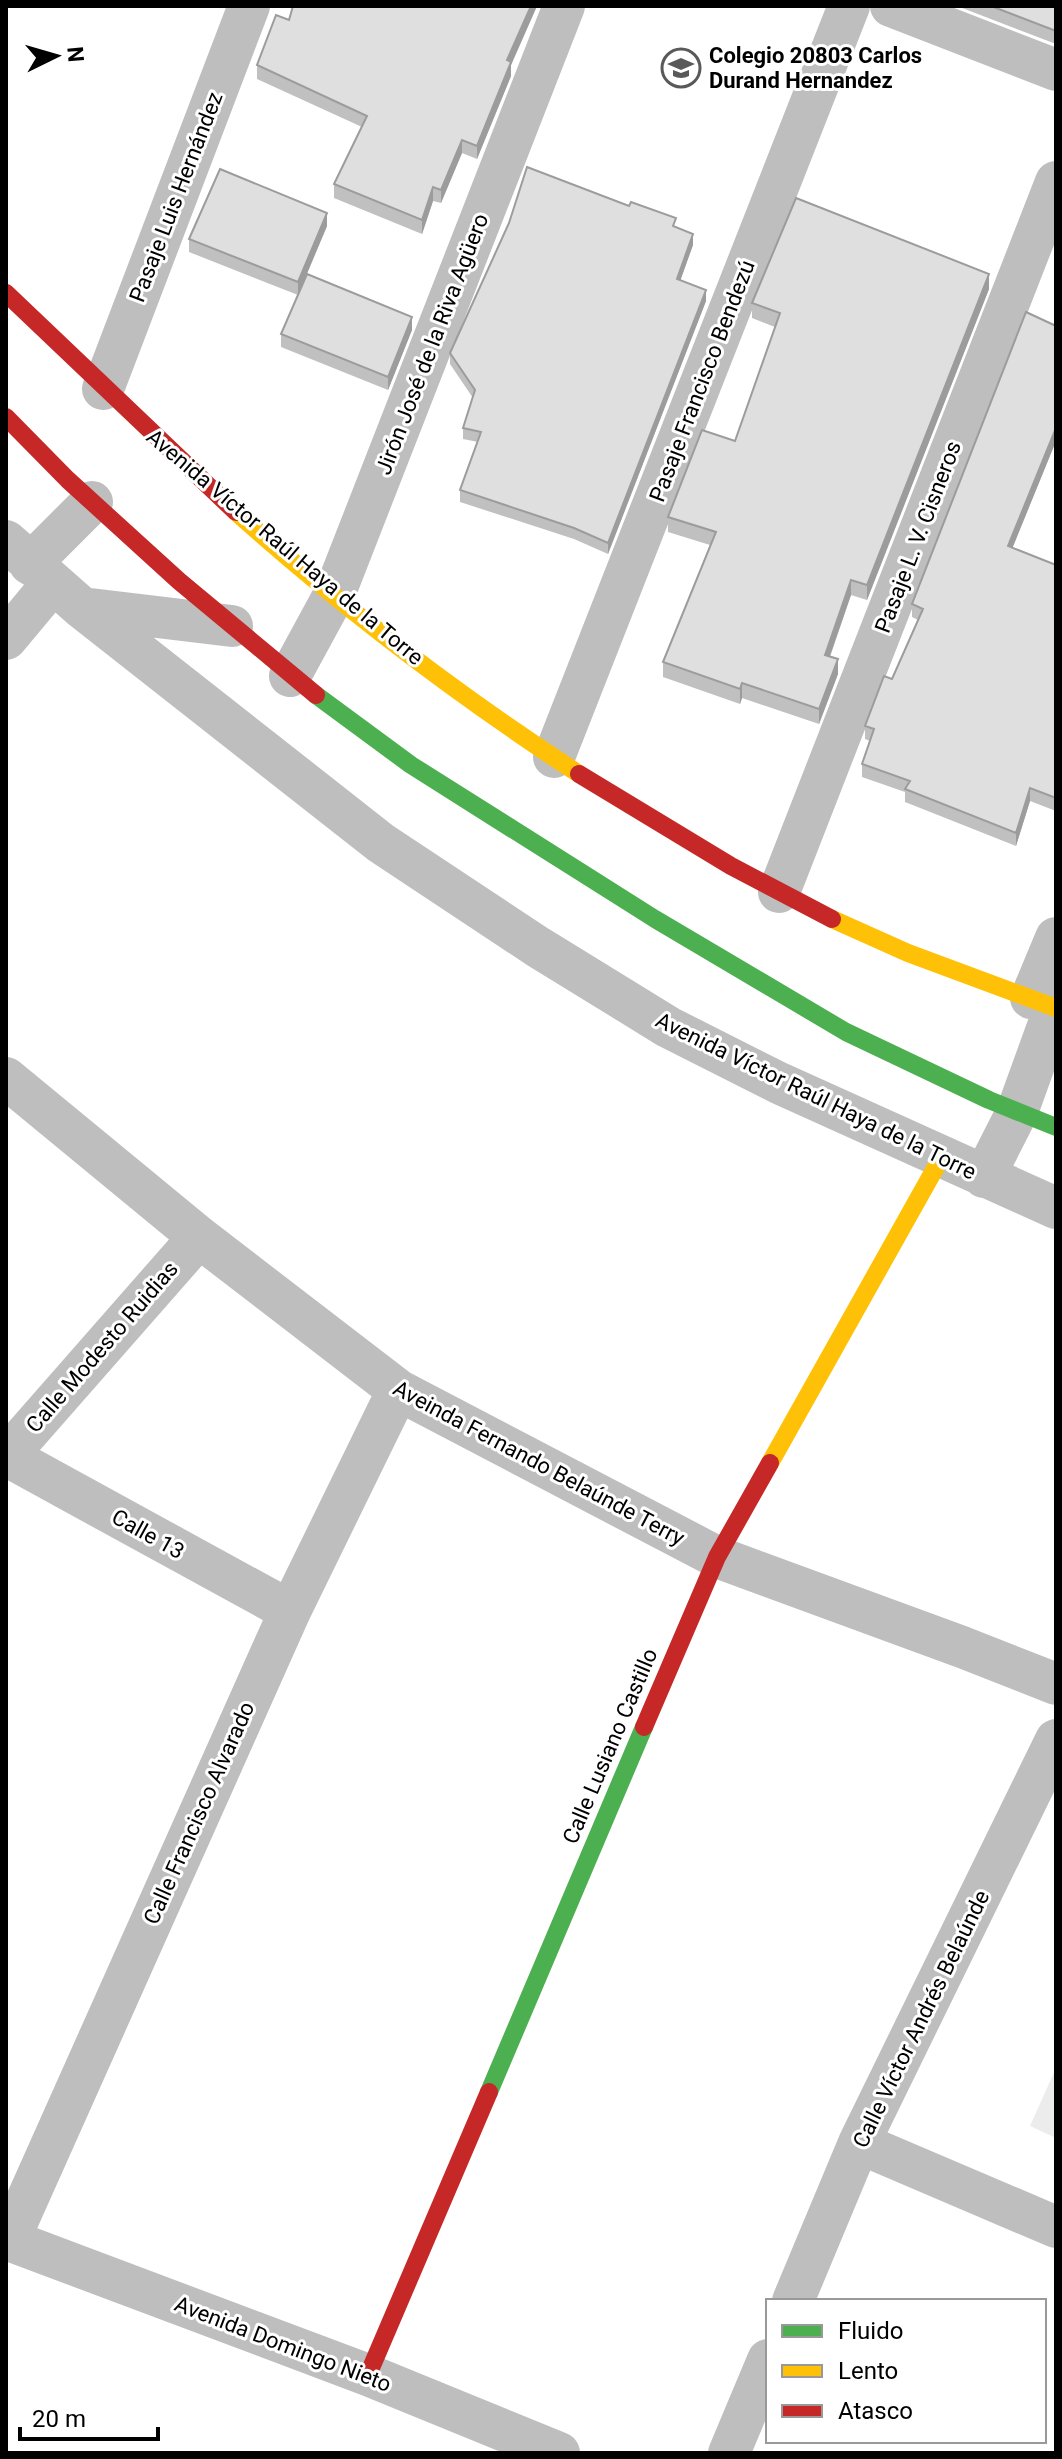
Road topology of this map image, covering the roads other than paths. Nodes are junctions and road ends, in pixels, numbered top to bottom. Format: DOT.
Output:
graph roads {
  1 [pos="249,6"];
  2 [pos="564,6"];
  3 [pos="849,6"];
  4 [pos="891,6"];
  5 [pos="1056,70"];
  6 [pos="1056,182"];
  7 [pos="6,293"];
  8 [pos="103,389"];
  9 [pos="6,417"];
  10 [pos="92,502"];
  11 [pos="42,574"];
  12 [pos="334,595"];
  13 [pos="232,626"];
  14 [pos="6,639"];
  15 [pos="290,676"];
  16 [pos="554,757"];
  17 [pos="779,892"];
  18 [pos="1056,938"];
  19 [pos="1047,1004"];
  20 [pos="6,1078"];
  21 [pos="1017,1112"];
  22 [pos="1056,1127"];
  23 [pos="941,1158"];
  24 [pos="984,1177"];
  25 [pos="1056,1208"];
  26 [pos="199,1237"];
  27 [pos="398,1390"];
  28 [pos="6,1456"];
  29 [pos="717,1557"];
  30 [pos="290,1611"];
  31 [pos="1056,1684"];
  32 [pos="1056,1740"];
  33 [pos="859,2143"];
  34 [pos="1056,2227"];
  35 [pos="7,2240"];
  36 [pos="794,2299"];
  37 [pos="766,2365"];
  38 [pos="368,2375"];
  39 [pos="559,2453"];
  40 [pos="729,2453"];
  1 -- 8 [label="street, Pasaje Luis Hernández"];
  2 -- 12 [label="street, Jirón José de la Riva Agüero"];
  3 -- 16 [label="street, Pasaje Francisco Bendezú"];
  4 -- 5 [label="street"];
  6 -- 17 [label="street, Pasaje L. V. Cisneros"];
  7 -- 8 [label="street, Avenida Víctor Raúl Haya de la Torre"];
  8 -- 12 [label="street, Avenida Víctor Raúl Haya de la Torre"];
  9 -- 10 [label="street"];
  10 -- 11 [label="street"];
  10 -- 13 [label="street"];
  11 -- 13 [label="street"];
  11 -- 14 [label="street"];
  11 -- 23 [label="street, Avenida Víctor Raúl Haya de la Torre"];
  12 -- 15 [label="street, Jirón José de la Riva Agüero"];
  12 -- 16 [label="street, Avenida Víctor Raúl Haya de la Torre"];
  13 -- 15 [label="street"];
  15 -- 21 [label="street"];
  16 -- 17 [label="street, Avenida Víctor Raúl Haya de la Torre"];
  17 -- 19 [label="street, Avenida Víctor Raúl Haya de la Torre"];
  18 -- 19 [label="street"];
  19 -- 21 [label="street"];
  20 -- 26 [label="street, Aveinda Fernando Belaúnde Terry"];
  21 -- 22 [label="street"];
  21 -- 24 [label="street"];
  23 -- 24 [label="street, Avenida Víctor Raúl Haya de la Torre"];
  23 -- 29 [label="street, Calle Lusiano Castillo"];
  24 -- 25 [label="street, Avenida Víctor Raúl Haya de la Torre"];
  26 -- 27 [label="street, Aveinda Fernando Belaúnde Terry"];
  26 -- 28 [label="street, Calle Modesto Ruidias"];
  27 -- 29 [label="street, Aveinda Fernando Belaúnde Terry"];
  27 -- 30 [label="street, Calle Francisco Alvarado"];
  28 -- 30 [label="street, Calle 13"];
  29 -- 31 [label="street, Aveinda Fernando Belaúnde Terry"];
  29 -- 38 [label="street, Calle Lusiano Castillo"];
  30 -- 35 [label="street, Calle Francisco Alvarado"];
  32 -- 33 [label="street, Calle Víctor Andrés Belaúnde"];
  33 -- 34 [label="street"];
  33 -- 36 [label="street, Calle Víctor Andrés Belaúnde"];
  35 -- 38 [label="street, Avenida Domingo Nieto"];
  37 -- 40 [label="street"];
  38 -- 39 [label="street, Avenida Domingo Nieto"];
}
